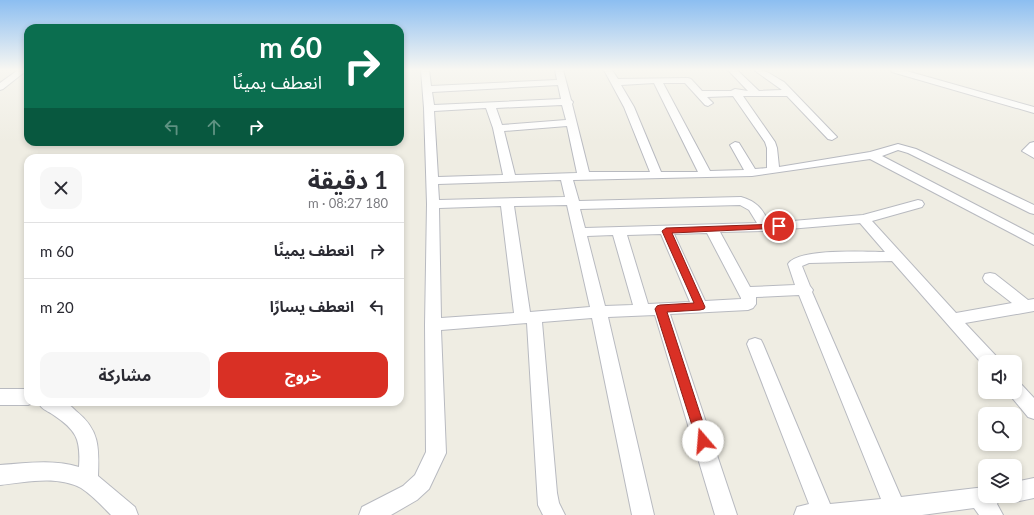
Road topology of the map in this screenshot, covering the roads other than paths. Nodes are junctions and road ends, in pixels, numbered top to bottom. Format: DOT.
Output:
graph roads {
  1 [pos="428,94"];
  2 [pos="566,94"];
  3 [pos="622,94"];
  4 [pos="664,94"];
  5 [pos="701,94"];
  6 [pos="736,94"];
  7 [pos="790,94"];
  8 [pos="979,94"];
  9 [pos="568,102"];
  10 [pos="708,103"];
  11 [pos="490,106"];
  12 [pos="429,108"];
  13 [pos="1034,110"];
  14 [pos="572,123"];
  15 [pos="498,128"];
  16 [pos="832,137"];
  17 [pos="736,145"];
  18 [pos="1034,145"];
  19 [pos="872,155"];
  20 [pos="1034,156"];
  21 [pos="773,171"];
  22 [pos="752,173"];
  23 [pos="657,175"];
  24 [pos="706,175"];
  25 [pos="566,176"];
  26 [pos="584,176"];
  27 [pos="510,178"];
  28 [pos="431,180"];
  29 [pos="507,202"];
  30 [pos="573,203"];
  31 [pos="433,204"];
  32 [pos="918,204"];
  33 [pos="1034,210"];
  34 [pos="863,219"];
  35 [pos="765,228"];
  36 [pos="712,229"];
  37 [pos="666,231"];
  38 [pos="580,232"];
  39 [pos="619,232"];
  40 [pos="1034,241"];
  41 [pos="896,256"];
  42 [pos="990,278"];
  43 [pos="806,290"];
  44 [pos="745,292"];
  45 [pos="1030,305"];
  46 [pos="700,307"];
  47 [pos="652,309"];
  48 [pos="599,312"];
  49 [pos="528,318"];
  50 [pos="954,319"];
  51 [pos="433,325"];
  52 [pos="755,344"];
  53 [pos="986,355"];
  54 [pos="0,397"];
  55 [pos="24,397"];
  56 [pos="1022,397"];
  57 [pos="55,406"];
  58 [pos="1034,411"];
  59 [pos="0,475"];
  60 [pos="88,481"];
  61 [pos="1034,488"];
  62 [pos="1022,491"];
  63 [pos="978,498"];
  64 [pos="987,503"];
  65 [pos="895,508"];
  66 [pos="127,515"];
  67 [pos="370,515"];
  68 [pos="554,515"];
  69 [pos="643,515"];
  70 [pos="726,515"];
  71 [pos="805,515"];
  72 [pos="824,515"];
  73 [pos="992,515"];
  1 -- 12 [label="street"];
  2 -- 9 [label="street"];
  3 -- 23 [label="street"];
  4 -- 24 [label="street"];
  5 -- 10 [label="street"];
  6 -- 21 [label="street"];
  7 -- 16 [label="street"];
  8 -- 13 [label="street"];
  9 -- 11 [label="street"];
  9 -- 14 [label="street"];
  11 -- 12 [label="street"];
  11 -- 15 [label="street"];
  12 -- 28 [label="street"];
  14 -- 15 [label="street"];
  14 -- 26 [label="street"];
  15 -- 27 [label="street"];
  17 -- 22 [label="street"];
  18 -- 20 [label="street"];
  19 -- 21 [label="street"];
  19 -- 33 [label="street"];
  19 -- 40 [label="street"];
  21 -- 22 [label="street"];
  22 -- 24 [label="street"];
  23 -- 24 [label="street"];
  23 -- 26 [label="street"];
  25 -- 26 [label="street"];
  25 -- 27 [label="street"];
  25 -- 30 [label="street"];
  27 -- 28 [label="street"];
  28 -- 31 [label="street"];
  29 -- 30 [label="street"];
  29 -- 31 [label="street"];
  29 -- 49 [label="street"];
  30 -- 35 [label="street"];
  30 -- 38 [label="street"];
  31 -- 51 [label="street"];
  32 -- 34 [label="street"];
  34 -- 35 [label="street"];
  34 -- 41 [label="street"];
  35 -- 36 [label="street"];
  36 -- 37 [label="street"];
  36 -- 44 [label="street"];
  37 -- 39 [label="street"];
  37 -- 46 [label="street"];
  38 -- 39 [label="street"];
  38 -- 48 [label="street"];
  39 -- 47 [label="street"];
  41 -- 43 [label="street"];
  41 -- 50 [label="street"];
  42 -- 45 [label="street"];
  43 -- 44 [label="street"];
  43 -- 65 [label="street"];
  44 -- 46 [label="street"];
  45 -- 50 [label="street"];
  46 -- 47 [label="street"];
  47 -- 48 [label="street"];
  47 -- 70 [label="street"];
  48 -- 49 [label="street"];
  48 -- 69 [label="street"];
  49 -- 51 [label="street"];
  49 -- 68 [label="street"];
  50 -- 53 [label="street"];
  51 -- 67 [label="street"];
  52 -- 72 [label="street"];
  54 -- 55 [label="street"];
  56 -- 58 [label="street"];
  57 -- 60 [label="street"];
  59 -- 60 [label="street"];
  60 -- 66 [label="street"];
  61 -- 62 [label="street"];
  63 -- 65 [label="street"];
  64 -- 73 [label="street"];
  65 -- 72 [label="street"];
  71 -- 72 [label="street"];
}
